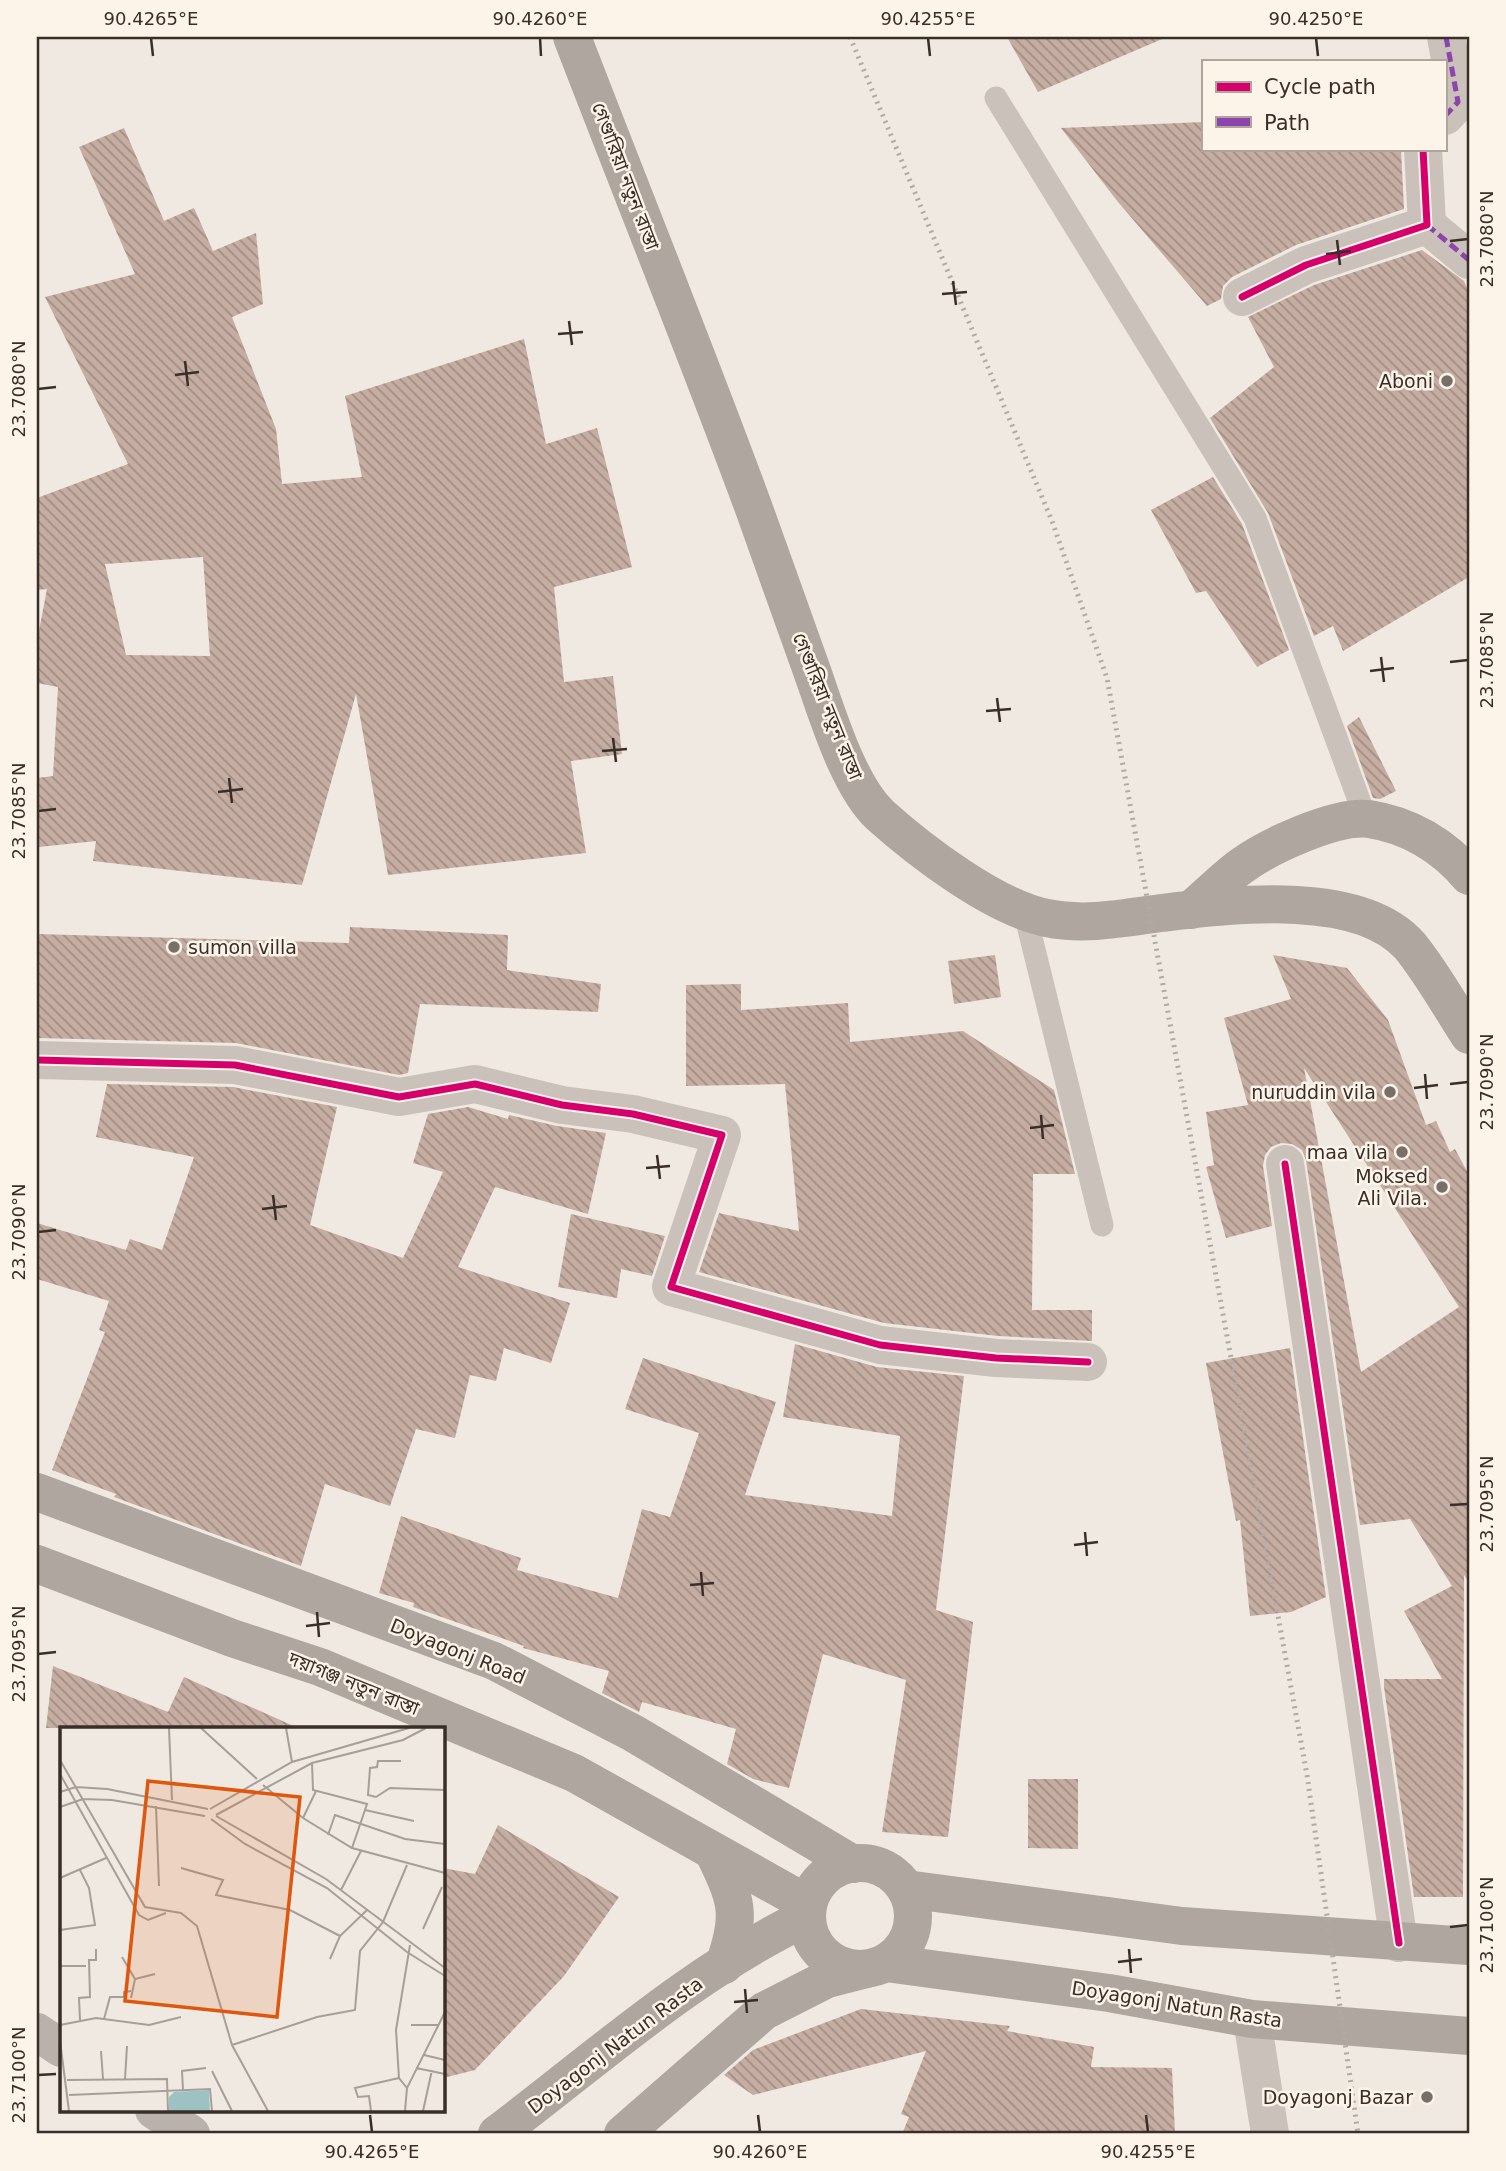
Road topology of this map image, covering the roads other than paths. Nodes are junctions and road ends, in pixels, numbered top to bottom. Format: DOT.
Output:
graph roads {
  1 [pos="572,37"];
  2 [pos="1446,37"];
  3 [pos="996,98"];
  4 [pos="1458,105"];
  5 [pos="1423,150"];
  6 [pos="1427,225"];
  7 [pos="1469,260"];
  8 [pos="1242,297"];
  9 [pos="1366,819"];
  10 [pos="1469,876"];
  11 [pos="1191,910"];
  12 [pos="1025,913"];
  13 [pos="1469,1035"];
  14 [pos="37,1060"];
  15 [pos="1285,1164"];
  16 [pos="1102,1225"];
  17 [pos="1088,1362"];
  18 [pos="37,1492"];
  19 [pos="37,1564"];
  20 [pos="714,1853"];
  21 [pos="853,1864"];
  22 [pos="906,1889"];
  23 [pos="807,1911"];
  24 [pos="1399,1943"];
  25 [pos="1469,1947"];
  26 [pos="724,1965"];
  27 [pos="876,1966"];
  28 [pos="1252,2019"];
  29 [pos="37,2032"];
  30 [pos="1469,2036"];
  31 [pos="60,2047"];
  32 [pos="157,2112"];
  33 [pos="191,2134"];
  34 [pos="497,2134"];
  35 [pos="624,2134"];
  36 [pos="1270,2134"];
  1 -- 12 [label="main road, গেণ্ডারিয়া নতুন রাস্তা"];
  2 -- 4 [label="street"];
  3 -- 9 [label="lane"];
  5 -- 6 [label="street"];
  6 -- 7 [label="street"];
  6 -- 8 [label="street"];
  9 -- 10 [label="main road"];
  9 -- 11 [label="main road"];
  11 -- 12 [label="main road, গেণ্ডারিয়া নতুন রাস্তা"];
  11 -- 13 [label="main road, গেণ্ডারিয়া নতুন রাস্তা"];
  12 -- 16 [label="lane"];
  14 -- 17 [label="street"];
  15 -- 24 [label="street"];
  18 -- 21 [label="main road, Doyagonj Road"];
  19 -- 20 [label="main road, দয়াগঞ্জ নতুন রাস্তা"];
  20 -- 23 [label="main road, দয়াগঞ্জ নতুন রাস্তা"];
  20 -- 26 [label="main road"];
  21 -- 22 [label="main road"];
  21 -- 23 [label="main road"];
  22 -- 24 [label="main road"];
  22 -- 27 [label="main road"];
  23 -- 26 [label="main road, Doyagonj Natun Rasta"];
  23 -- 27 [label="main road"];
  24 -- 25 [label="main road"];
  26 -- 34 [label="main road, Doyagonj Natun Rasta"];
  27 -- 28 [label="main road, Doyagonj Natun Rasta"];
  27 -- 35 [label="main road, Doyagonj Natun Rasta"];
  28 -- 30 [label="main road, Doyagonj Natun Rasta"];
  28 -- 36 [label="street"];
  29 -- 31 [label="main road"];
  32 -- 33 [label="main road"];
}
